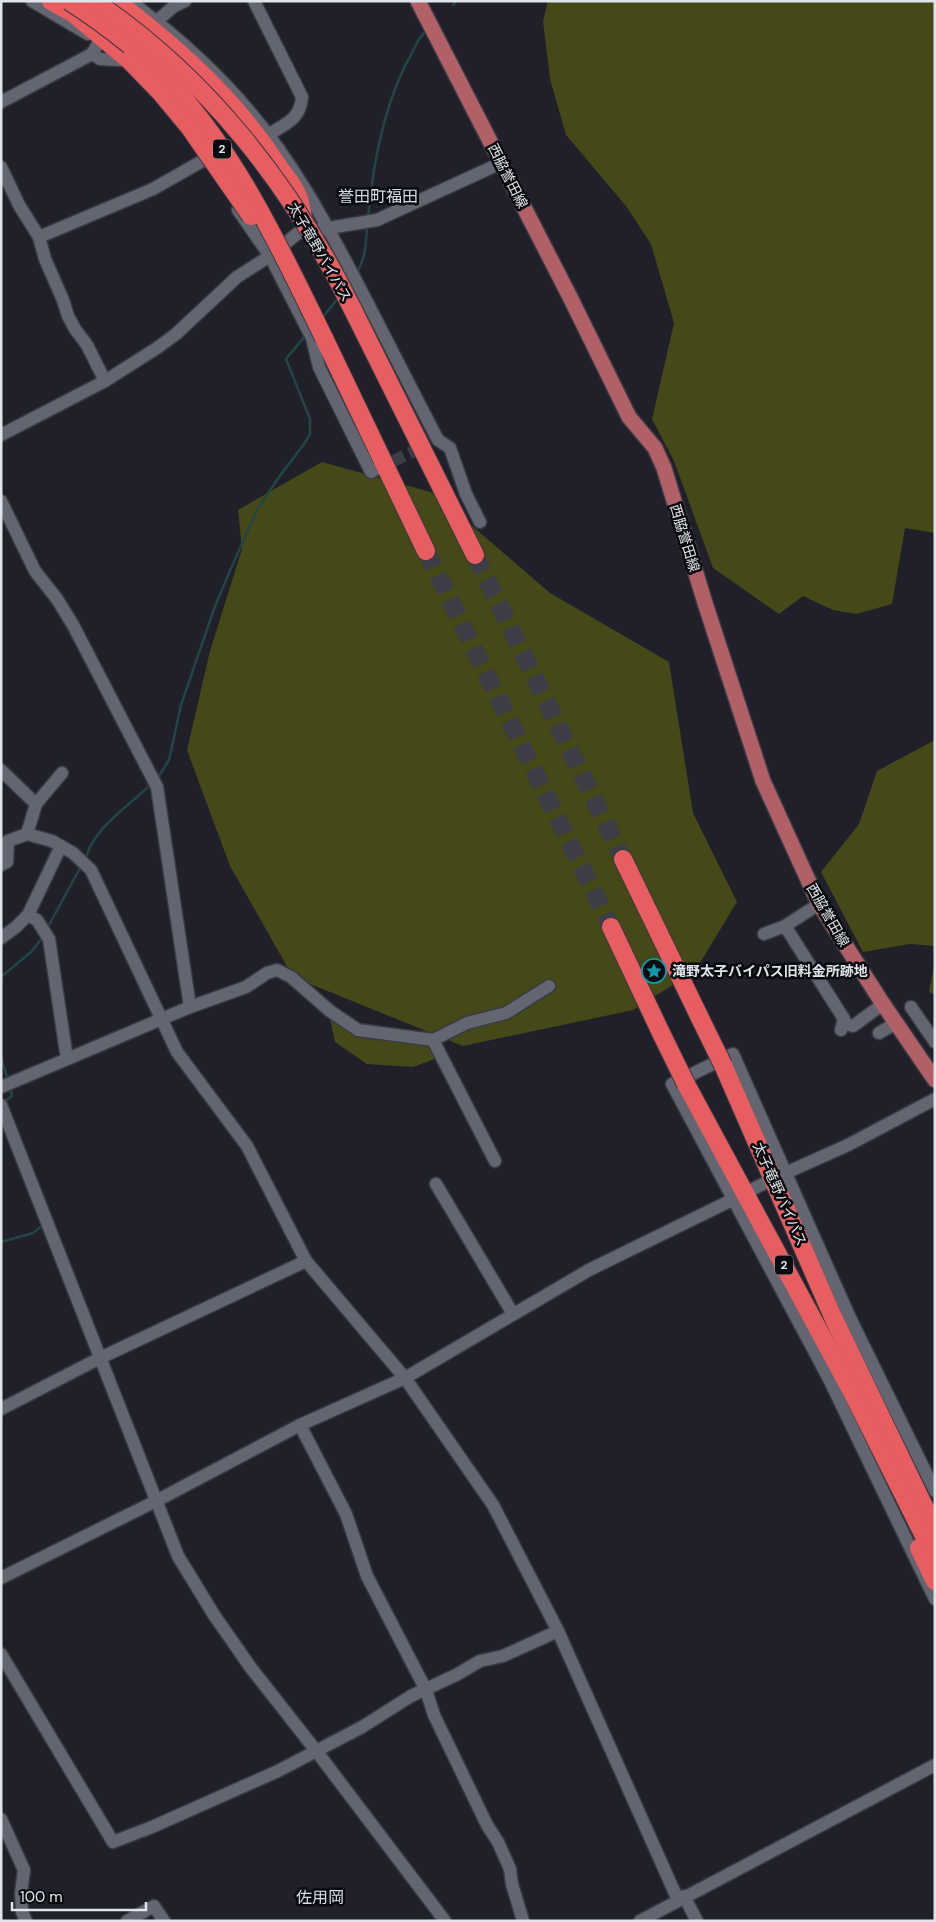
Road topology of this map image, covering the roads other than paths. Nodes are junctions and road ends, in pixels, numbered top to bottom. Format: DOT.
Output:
graph roads {
  1 [pos="32,1"];
  2 [pos="51,1"];
  3 [pos="68,1"];
  4 [pos="94,1"];
  5 [pos="116,1"];
  6 [pos="130,1"];
  7 [pos="185,1"];
  8 [pos="254,1"];
  9 [pos="418,1"];
  10 [pos="156,26"];
  11 [pos="99,42"];
  12 [pos="92,54"];
  13 [pos="125,60"];
  14 [pos="1,102"];
  15 [pos="268,135"];
  16 [pos="204,160"];
  17 [pos="501,163"];
  18 [pos="1,167"];
  19 [pos="304,221"];
  20 [pos="328,227"];
  21 [pos="39,237"];
  22 [pos="270,256"];
  23 [pos="302,294"];
  24 [pos="105,381"];
  25 [pos="1,435"];
  26 [pos="374,471"];
  27 [pos="1,501"];
  28 [pos="480,522"];
  29 [pos="426,551"];
  30 [pos="475,555"];
  31 [pos="1,770"];
  32 [pos="62,772"];
  33 [pos="36,804"];
  34 [pos="27,834"];
  35 [pos="5,838"];
  36 [pos="61,846"];
  37 [pos="623,859"];
  38 [pos="1,865"];
  39 [pos="819,904"];
  40 [pos="28,915"];
  41 [pos="785,926"];
  42 [pos="611,927"];
  43 [pos="764,934"];
  44 [pos="1,938"];
  45 [pos="549,986"];
  46 [pos="883,1004"];
  47 [pos="190,1007"];
  48 [pos="162,1020"];
  49 [pos="894,1021"];
  50 [pos="879,1033"];
  51 [pos="433,1040"];
  52 [pos="935,1042"];
  53 [pos="67,1059"];
  54 [pos="932,1070"];
  55 [pos="1,1087"];
  56 [pos="935,1099"];
  57 [pos="1,1105"];
  58 [pos="495,1161"];
  59 [pos="783,1174"];
  60 [pos="767,1182"];
  61 [pos="436,1184"];
  62 [pos="751,1190"];
  63 [pos="735,1199"];
  64 [pos="306,1261"];
  65 [pos="513,1314"];
  66 [pos="100,1358"];
  67 [pos="404,1378"];
  68 [pos="1,1410"];
  69 [pos="300,1424"];
  70 [pos="897,1465"];
  71 [pos="935,1491"];
  72 [pos="156,1501"];
  73 [pos="935,1504"];
  74 [pos="935,1529"];
  75 [pos="935,1558"];
  76 [pos="1,1578"];
  77 [pos="935,1581"];
  78 [pos="935,1599"];
  79 [pos="558,1631"];
  80 [pos="1,1654"];
  81 [pos="426,1690"];
  82 [pos="317,1752"];
  83 [pos="935,1765"];
  84 [pos="1,1819"];
  85 [pos="681,1898"];
  86 [pos="26,1921"];
  87 [pos="127,1921"];
  88 [pos="164,1921"];
  89 [pos="445,1921"];
  90 [pos="523,1921"];
  91 [pos="640,1921"];
  92 [pos="697,1921"];
  1 -- 11 [label="street"];
  2 -- 13 [label="highway"];
  3 -- 23 [label="highway, 2, bridge"];
  4 -- 19 [label="highway, 太子竜野バイパス / 2, bridge"];
  5 -- 10 [label="highway"];
  6 -- 10 [label="street"];
  7 -- 10 [label="street"];
  8 -- 15 [label="street"];
  9 -- 17 [label="main road, 西脇誉田線"];
  10 -- 15 [label="street"];
  10 -- 19 [label="highway"];
  11 -- 12 [label="street"];
  11 -- 13 [label="street"];
  12 -- 13 [label="street"];
  12 -- 14 [label="street"];
  13 -- 16 [label="street"];
  13 -- 23 [label="highway, bridge"];
  15 -- 20 [label="street"];
  16 -- 21 [label="street"];
  16 -- 22 [label="street"];
  17 -- 20 [label="street"];
  17 -- 39 [label="main road, 西脇誉田線"];
  18 -- 21 [label="street"];
  19 -- 30 [label="highway, 太子竜野バイパス / 2, bridge"];
  20 -- 22 [label="street"];
  20 -- 28 [label="street"];
  21 -- 24 [label="street"];
  22 -- 24 [label="street"];
  22 -- 26 [label="street"];
  23 -- 29 [label="highway, 2, bridge"];
  24 -- 25 [label="street"];
  27 -- 47 [label="street"];
  31 -- 33 [label="street"];
  32 -- 33 [label="street"];
  33 -- 34 [label="street"];
  34 -- 35 [label="street"];
  34 -- 36 [label="street"];
  35 -- 38 [label="street"];
  36 -- 40 [label="street"];
  36 -- 48 [label="street"];
  37 -- 70 [label="highway, 太子竜野バイパス / 2, bridge"];
  39 -- 41 [label="street"];
  39 -- 46 [label="main road, 西脇誉田線"];
  40 -- 44 [label="street"];
  40 -- 53 [label="street"];
  41 -- 43 [label="street"];
  41 -- 46 [label="street"];
  42 -- 70 [label="highway, 太子竜野バイパス / 2, bridge"];
  45 -- 51 [label="street"];
  46 -- 49 [label="main road, 西脇誉田線"];
  47 -- 48 [label="street"];
  47 -- 51 [label="street"];
  48 -- 53 [label="street"];
  48 -- 64 [label="street"];
  49 -- 50 [label="street"];
  49 -- 52 [label="street"];
  49 -- 54 [label="main road, 西脇誉田線"];
  51 -- 58 [label="street"];
  53 -- 55 [label="street"];
  56 -- 59 [label="street"];
  57 -- 66 [label="street"];
  59 -- 63 [label="street"];
  59 -- 71 [label="street"];
  60 -- 62 [label="street"];
  61 -- 65 [label="street"];
  63 -- 65 [label="street"];
  63 -- 78 [label="street"];
  64 -- 66 [label="street"];
  64 -- 67 [label="street"];
  65 -- 67 [label="street"];
  66 -- 68 [label="street"];
  66 -- 72 [label="street"];
  67 -- 69 [label="street"];
  67 -- 79 [label="street"];
  69 -- 72 [label="street"];
  69 -- 81 [label="street"];
  70 -- 73 [label="highway"];
  70 -- 74 [label="highway, 太子竜野バイパス / 2"];
  70 -- 75 [label="highway, 太子竜野バイパス / 2"];
  70 -- 77 [label="highway"];
  72 -- 76 [label="street"];
  72 -- 82 [label="street"];
  79 -- 81 [label="street"];
  79 -- 85 [label="street"];
  80 -- 82 [label="street"];
  81 -- 82 [label="street"];
  81 -- 90 [label="street"];
  82 -- 89 [label="street"];
  83 -- 85 [label="street"];
  84 -- 86 [label="street"];
  85 -- 91 [label="street"];
  85 -- 92 [label="street"];
  87 -- 88 [label="street"];
}
